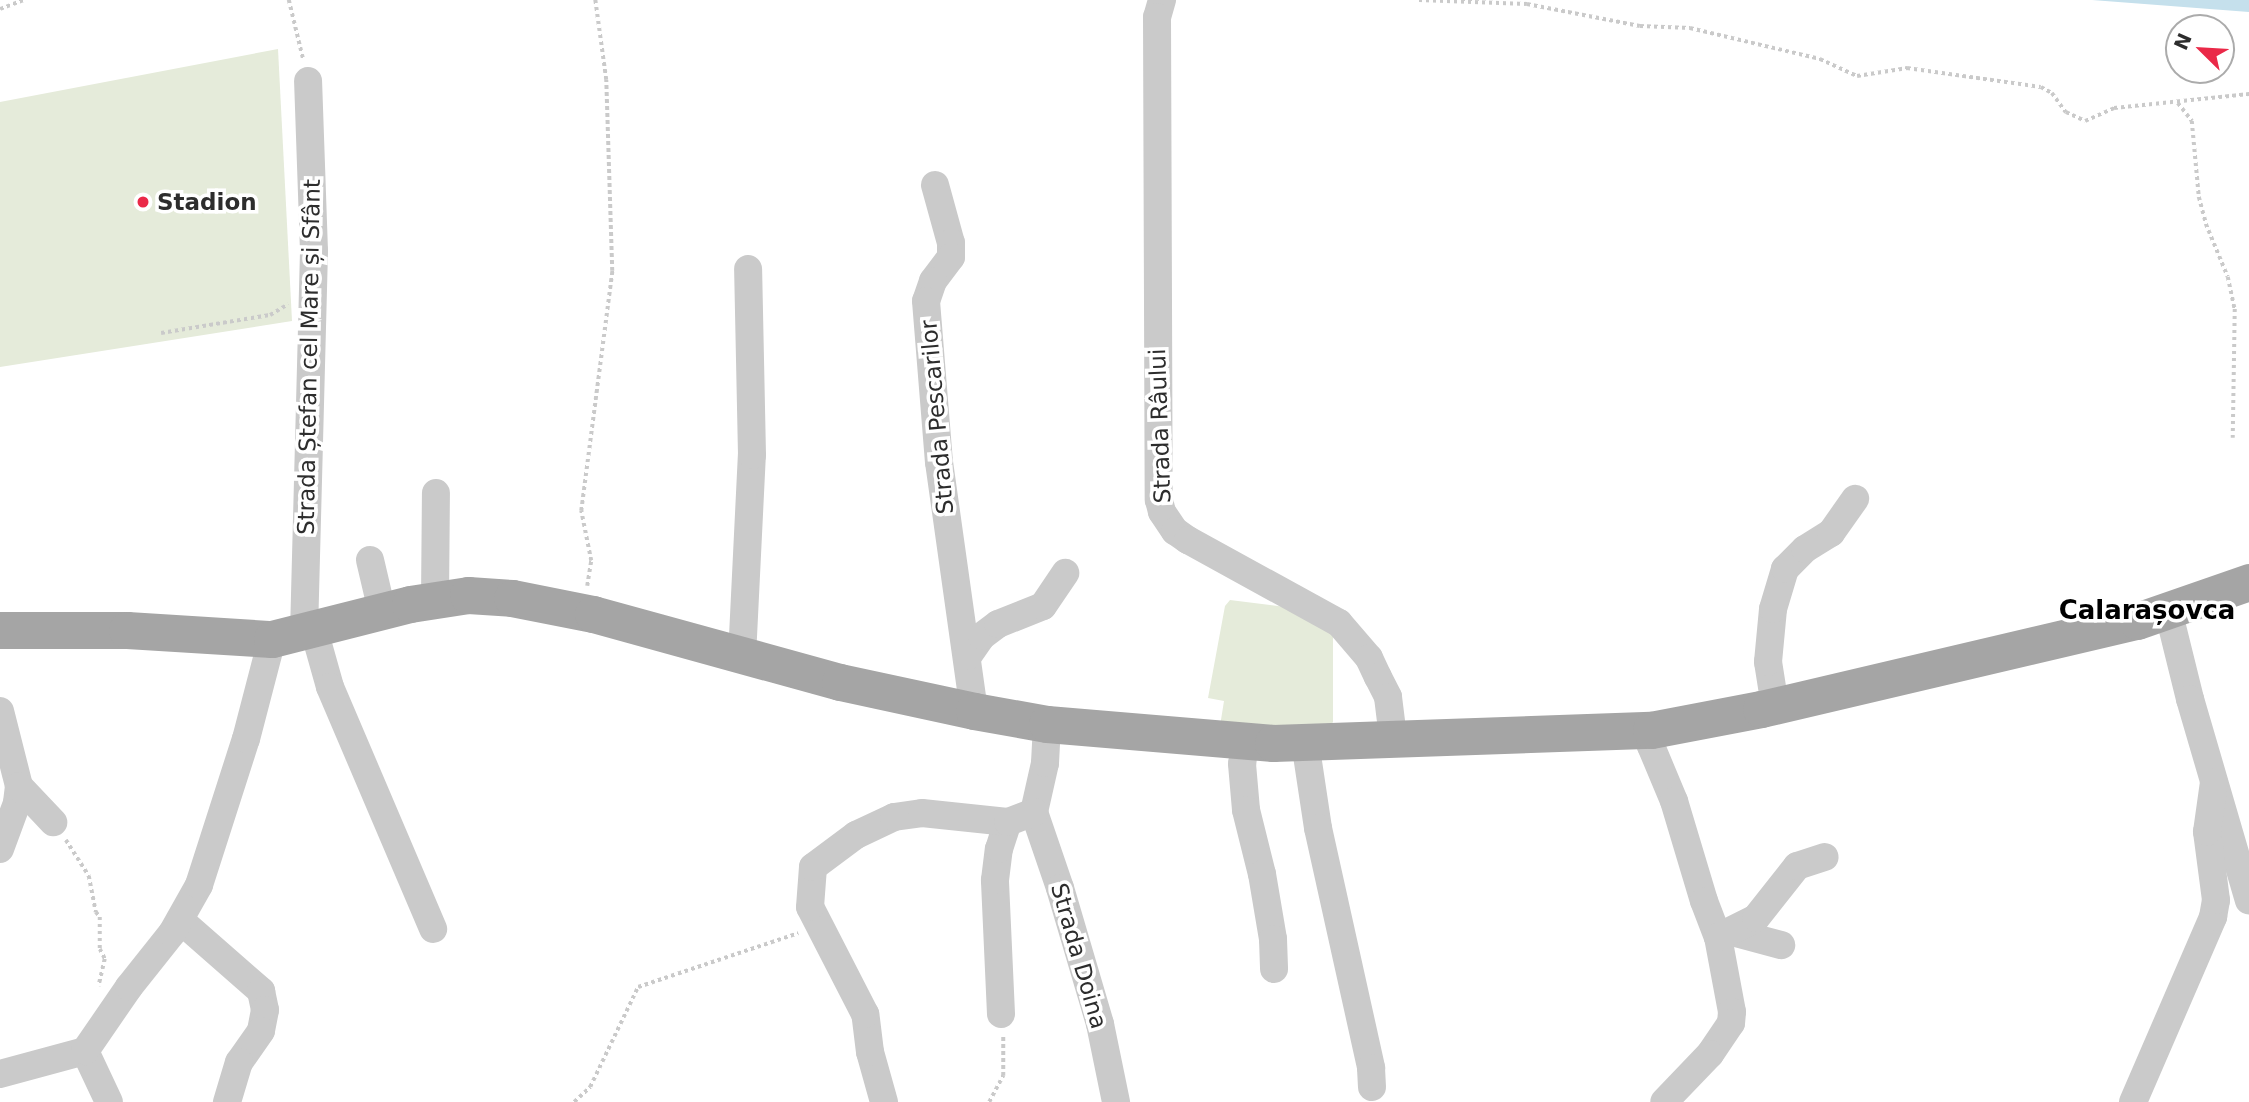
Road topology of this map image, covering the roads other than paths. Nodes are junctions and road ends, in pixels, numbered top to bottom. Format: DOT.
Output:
graph roads {
  1 [pos="1162,0"];
  2 [pos="308,81"];
  3 [pos="935,185"];
  4 [pos="748,269"];
  5 [pos="436,493"];
  6 [pos="1855,499"];
  7 [pos="370,560"];
  8 [pos="1065,573"];
  9 [pos="2249,582"];
  10 [pos="435,600"];
  11 [pos="2168,610"];
  12 [pos="383,611"];
  13 [pos="0,630"];
  14 [pos="296,634"];
  15 [pos="968,656"];
  16 [pos="742,657"];
  17 [pos="1775,706"];
  18 [pos="0,711"];
  19 [pos="974,711"];
  20 [pos="1047,724"];
  21 [pos="1651,730"];
  22 [pos="1392,737"];
  23 [pos="1245,741"];
  24 [pos="1306,742"];
  25 [pos="2214,782"];
  26 [pos="19,786"];
  27 [pos="1034,812"];
  28 [pos="53,822"];
  29 [pos="1008,822"];
  30 [pos="0,849"];
  31 [pos="1825,857"];
  32 [pos="2249,901"];
  33 [pos="180,920"];
  34 [pos="433,929"];
  35 [pos="1725,935"];
  36 [pos="1781,944"];
  37 [pos="1274,968"];
  38 [pos="1001,1014"];
  39 [pos="85,1051"];
  40 [pos="0,1074"];
  41 [pos="1372,1087"];
  42 [pos="109,1102"];
  43 [pos="228,1102"];
  44 [pos="884,1102"];
  45 [pos="1116,1102"];
  46 [pos="1664,1102"];
  47 [pos="2133,1102"];
  1 -- 22 [label="street, Strada Râului"];
  2 -- 14 [label="street, Strada Ștefan cel Mare și Sfânt"];
  3 -- 15 [label="street, Strada Pescarilor"];
  4 -- 16 [label="street"];
  5 -- 10 [label="street"];
  6 -- 17 [label="street"];
  7 -- 12 [label="street"];
  8 -- 15 [label="street"];
  9 -- 11 [label="main road"];
  10 -- 12 [label="main road"];
  10 -- 16 [label="main road"];
  11 -- 17 [label="main road"];
  11 -- 25 [label="street"];
  12 -- 14 [label="main road"];
  13 -- 14 [label="main road"];
  14 -- 33 [label="street"];
  14 -- 34 [label="street"];
  15 -- 19 [label="street, Strada Pescarilor"];
  16 -- 19 [label="main road"];
  17 -- 21 [label="main road"];
  18 -- 26 [label="street"];
  19 -- 20 [label="main road"];
  20 -- 23 [label="main road"];
  20 -- 27 [label="street"];
  21 -- 22 [label="main road"];
  21 -- 35 [label="street"];
  22 -- 24 [label="main road"];
  23 -- 24 [label="main road"];
  23 -- 37 [label="street"];
  24 -- 41 [label="street"];
  25 -- 32 [label="street"];
  25 -- 47 [label="street"];
  26 -- 28 [label="street"];
  26 -- 30 [label="street"];
  27 -- 29 [label="street"];
  27 -- 45 [label="street, Strada Doina"];
  29 -- 38 [label="street"];
  29 -- 44 [label="street"];
  31 -- 35 [label="street"];
  33 -- 39 [label="street"];
  33 -- 43 [label="street"];
  35 -- 36 [label="street"];
  35 -- 46 [label="street"];
  39 -- 40 [label="street"];
  39 -- 42 [label="street"];
}
